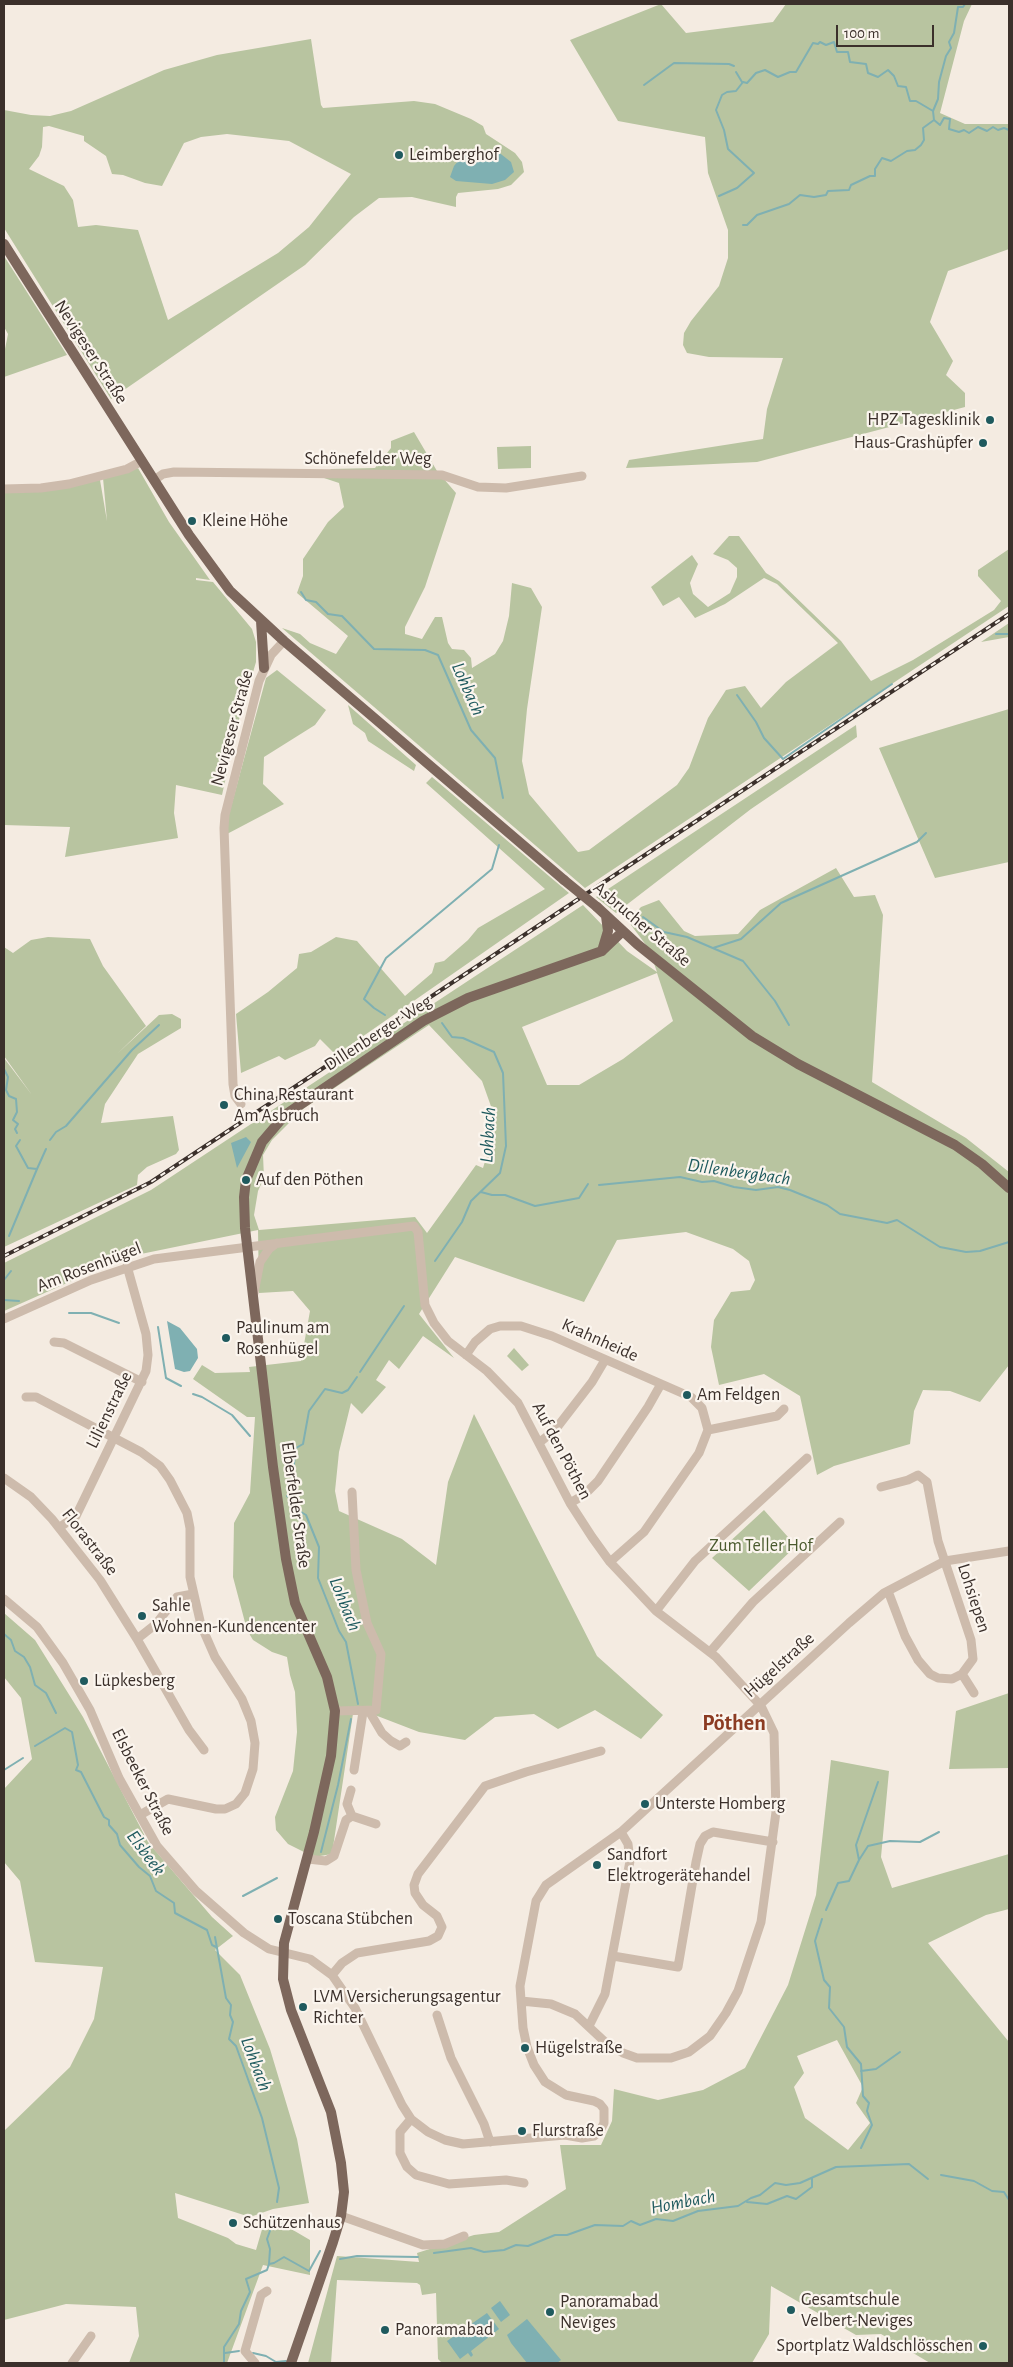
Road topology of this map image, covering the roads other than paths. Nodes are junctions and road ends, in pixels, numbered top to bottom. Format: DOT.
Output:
graph roads {
  1 [pos="4,244"];
  2 [pos="142,462"];
  3 [pos="582,476"];
  4 [pos="154,480"];
  5 [pos="4,489"];
  6 [pos="261,621"];
  7 [pos="284,641"];
  8 [pos="264,668"];
  9 [pos="606,916"];
  10 [pos="623,932"];
  11 [pos="602,951"];
  12 [pos="241,1104"];
  13 [pos="1009,1188"];
  14 [pos="279,1242"];
  15 [pos="247,1246"];
  16 [pos="127,1266"];
  17 [pos="253,1297"];
  18 [pos="4,1318"];
  19 [pos="54,1342"];
  20 [pos="466,1355"];
  21 [pos="605,1360"];
  22 [pos="142,1382"];
  23 [pos="661,1384"];
  24 [pos="26,1397"];
  25 [pos="784,1409"];
  26 [pos="708,1430"];
  27 [pos="114,1438"];
  28 [pos="540,1442"];
  29 [pos="807,1458"];
  30 [pos="4,1478"];
  31 [pos="881,1487"];
  32 [pos="352,1492"];
  33 [pos="570,1503"];
  34 [pos="840,1522"];
  35 [pos="60,1527"];
  36 [pos="1009,1551"];
  37 [pos="945,1561"];
  38 [pos="610,1562"];
  39 [pos="888,1591"];
  40 [pos="193,1594"];
  41 [pos="4,1599"];
  42 [pos="656,1611"];
  43 [pos="138,1639"];
  44 [pos="710,1652"];
  45 [pos="962,1674"];
  46 [pos="974,1692"];
  47 [pos="761,1706"];
  48 [pos="366,1711"];
  49 [pos="334,1712"];
  50 [pos="406,1742"];
  51 [pos="204,1750"];
  52 [pos="601,1751"];
  53 [pos="354,1770"];
  54 [pos="351,1790"];
  55 [pos="140,1816"];
  56 [pos="352,1816"];
  57 [pos="376,1824"];
  58 [pos="621,1832"];
  59 [pos="773,1842"];
  60 [pos="308,1859"];
  61 [pos="283,1953"];
  62 [pos="613,1956"];
  63 [pos="332,1975"];
  64 [pos="521,2001"];
  65 [pos="436,2015"];
  66 [pos="589,2026"];
  67 [pos="411,2119"];
  68 [pos="490,2142"];
  69 [pos="524,2183"];
  70 [pos="341,2216"];
  71 [pos="464,2236"];
  72 [pos="320,2282"];
  73 [pos="266,2291"];
  74 [pos="91,2336"];
  75 [pos="72,2363"];
  76 [pos="255,2363"];
  77 [pos="291,2363"];
  78 [pos="298,2363"];
  1 -- 2 [label="main road, Nevigeser Straße"];
  2 -- 4 [label="main road, Nevigeser Straße"];
  2 -- 5 [label="street"];
  3 -- 4 [label="street, Schönefelder Weg"];
  4 -- 6 [label="main road, Nevigeser Straße"];
  6 -- 7 [label="main road, Nevigeser Straße"];
  6 -- 8 [label="main road"];
  7 -- 8 [label="street, Nevigeser Straße"];
  7 -- 9 [label="main road, Asbrucher Straße, bridge"];
  8 -- 12 [label="street, Nevigeser Straße"];
  9 -- 10 [label="main road, Asbrucher Straße"];
  9 -- 11 [label="main road"];
  10 -- 11 [label="main road, Dillenberger Weg"];
  10 -- 13 [label="main road, Asbrucher Straße"];
  11 -- 15 [label="main road, Dillenberger Weg"];
  14 -- 15 [label="street, Auf den Pöthen"];
  14 -- 17 [label="street, Elberfelder Straße"];
  14 -- 20 [label="street, Auf den Pöthen"];
  15 -- 16 [label="street, Am Rosenhügel"];
  15 -- 17 [label="main road, Elberfelder Straße"];
  16 -- 18 [label="street, Am Rosenhügel"];
  16 -- 22 [label="street, Lilienstraße"];
  17 -- 49 [label="main road, Elberfelder Straße"];
  19 -- 22 [label="street"];
  20 -- 21 [label="street, Krahnheide"];
  20 -- 28 [label="street, Auf den Pöthen"];
  21 -- 23 [label="street, Krahnheide"];
  21 -- 28 [label="street"];
  22 -- 27 [label="street, Lilienstraße"];
  23 -- 26 [label="street, Krahnheide"];
  23 -- 33 [label="street"];
  24 -- 27 [label="street"];
  25 -- 26 [label="street"];
  26 -- 38 [label="street"];
  27 -- 35 [label="street, Lilienstraße"];
  27 -- 40 [label="street"];
  28 -- 33 [label="street, Auf den Pöthen"];
  29 -- 42 [label="street"];
  30 -- 35 [label="street, Florastraße"];
  31 -- 37 [label="street, Lohsiepen"];
  32 -- 48 [label="street"];
  33 -- 38 [label="street, Auf den Pöthen"];
  34 -- 44 [label="street"];
  35 -- 43 [label="street, Florastraße"];
  36 -- 37 [label="street, Hügelstraße"];
  37 -- 39 [label="street, Hügelstraße"];
  37 -- 45 [label="street, Lohsiepen"];
  38 -- 42 [label="street, Auf den Pöthen"];
  39 -- 45 [label="street"];
  39 -- 47 [label="street, Hügelstraße"];
  40 -- 43 [label="street"];
  40 -- 55 [label="street"];
  41 -- 55 [label="street, Elsbeeker Straße"];
  42 -- 44 [label="street, Auf den Pöthen"];
  43 -- 51 [label="street, Florastraße"];
  44 -- 47 [label="street, Auf den Pöthen"];
  45 -- 46 [label="street"];
  47 -- 58 [label="street, Hügelstraße"];
  47 -- 59 [label="street, Auf den Pöthen"];
  48 -- 49 [label="street"];
  48 -- 50 [label="street"];
  48 -- 53 [label="street"];
  49 -- 60 [label="main road, Elberfelder Straße"];
  52 -- 63 [label="street"];
  54 -- 56 [label="street"];
  55 -- 61 [label="street, Elsbeeker Straße"];
  56 -- 57 [label="street"];
  56 -- 60 [label="street"];
  58 -- 62 [label="street"];
  58 -- 64 [label="street, Hügelstraße"];
  59 -- 62 [label="street"];
  59 -- 66 [label="street, Auf den Pöthen"];
  60 -- 61 [label="main road, Elberfelder Straße"];
  61 -- 63 [label="street, Elsbeeker Straße"];
  61 -- 70 [label="main road, Elberfelder Straße"];
  62 -- 66 [label="street"];
  63 -- 67 [label="street, Hügelstraße"];
  64 -- 66 [label="street, Auf den Pöthen"];
  64 -- 68 [label="street, Hügelstraße"];
  65 -- 68 [label="street"];
  67 -- 68 [label="street, Hügelstraße"];
  67 -- 69 [label="street"];
  70 -- 71 [label="street"];
  70 -- 72 [label="main road, Elberfelder Straße"];
  72 -- 77 [label="main road, Elberfelder Straße"];
  72 -- 78 [label="main road, Elberfelder Straße"];
  73 -- 76 [label="street"];
  74 -- 75 [label="street"];
}
